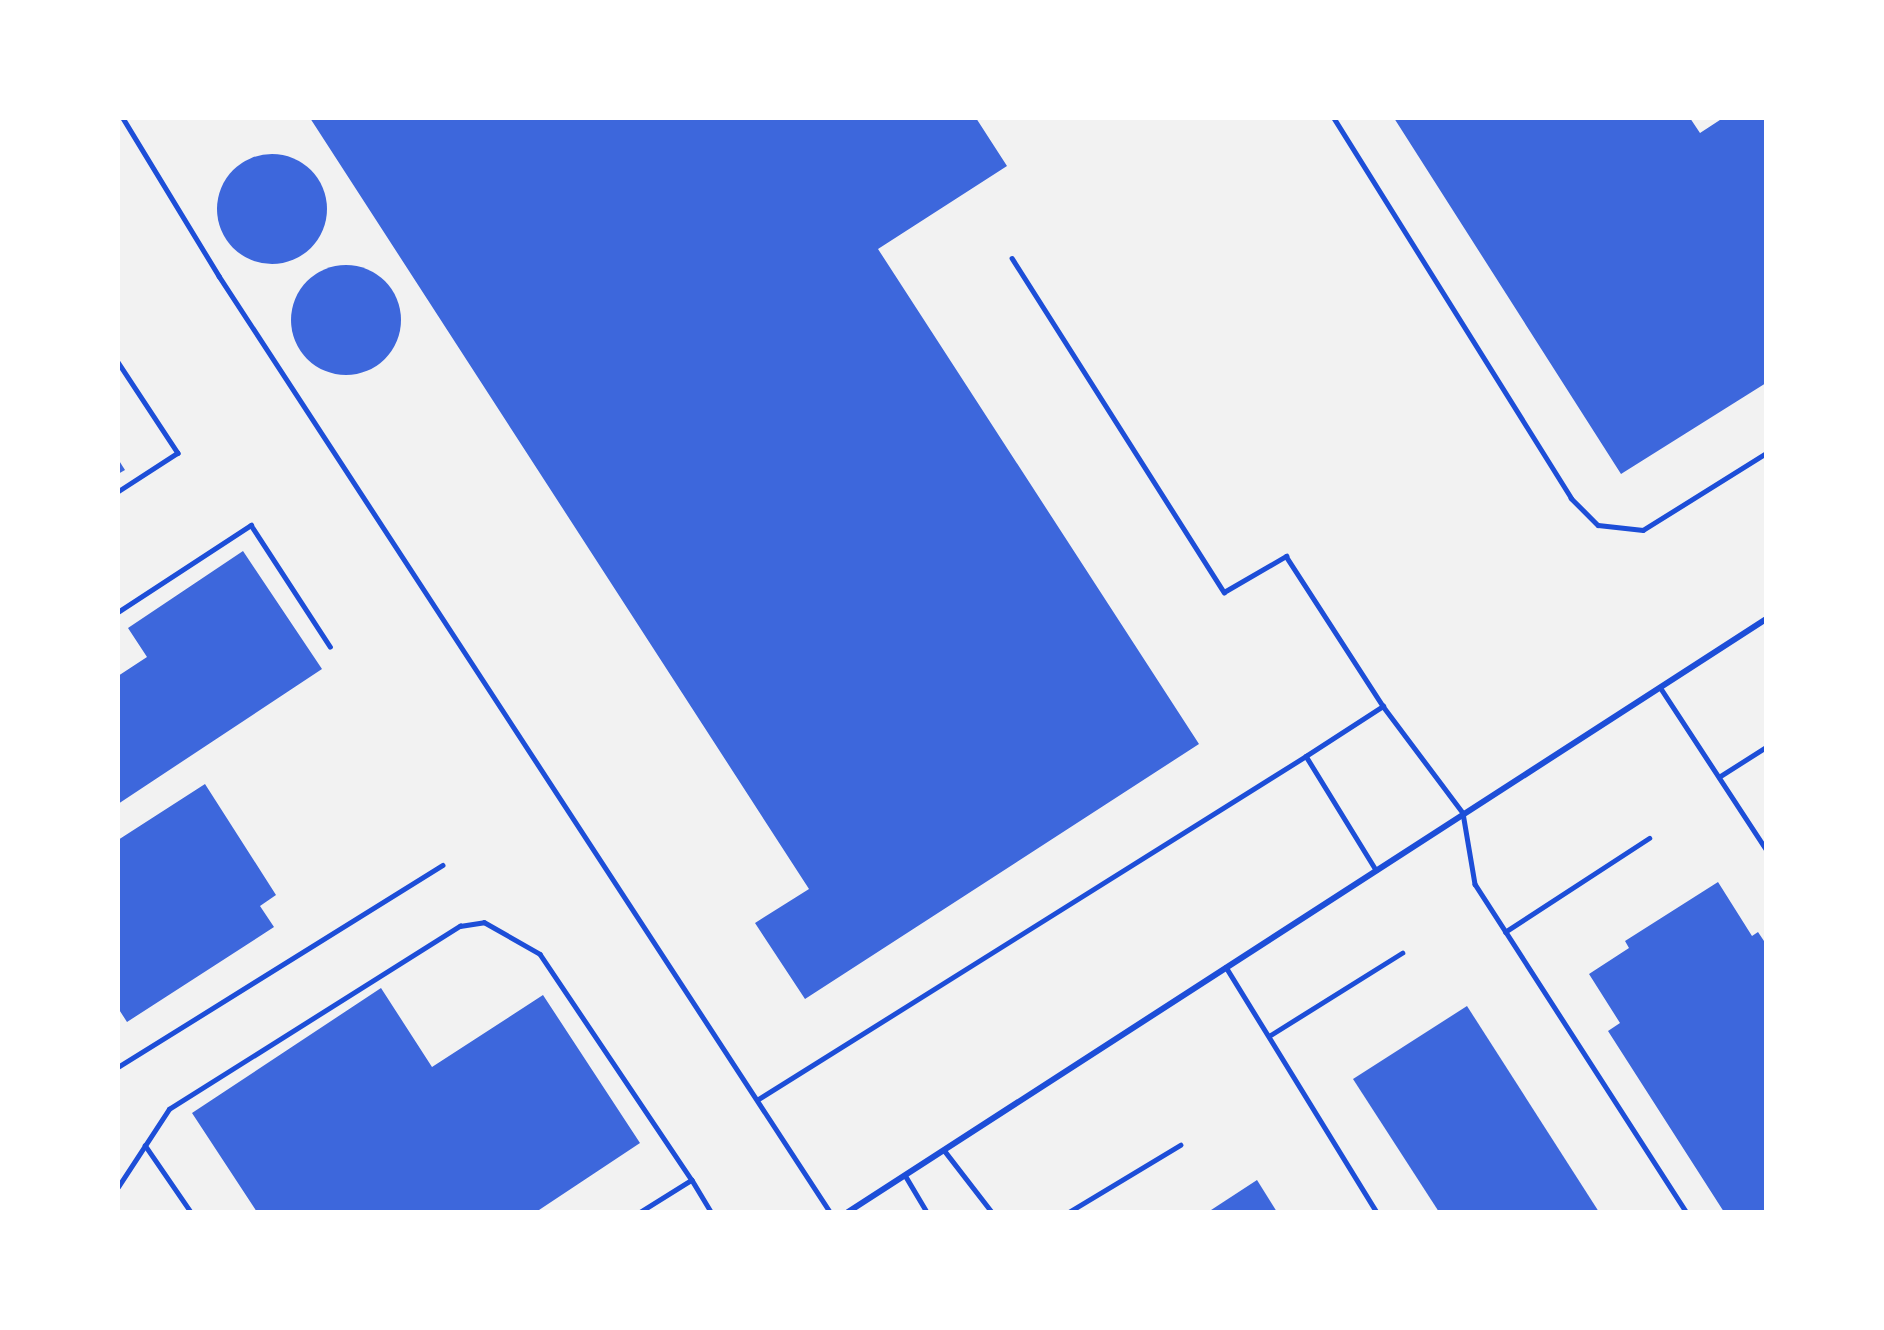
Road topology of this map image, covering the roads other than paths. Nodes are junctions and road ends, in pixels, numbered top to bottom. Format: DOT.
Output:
graph roads {
  1 [pos="123,118"];
  2 [pos="1334,118"];
  3 [pos="1012,258"];
  4 [pos="118,362"];
  5 [pos="1766,453"];
  6 [pos="118,492"];
  7 [pos="118,612"];
  8 [pos="1766,619"];
  9 [pos="330,646"];
  10 [pos="1660,687"];
  11 [pos="1383,706"];
  12 [pos="1766,747"];
  13 [pos="1306,756"];
  14 [pos="1719,777"];
  15 [pos="1463,813"];
  16 [pos="1649,838"];
  17 [pos="1766,849"];
  18 [pos="442,865"];
  19 [pos="1376,870"];
  20 [pos="1505,932"];
  21 [pos="1401,953"];
  22 [pos="1226,967"];
  23 [pos="1269,1036"];
  24 [pos="118,1067"];
  25 [pos="757,1100"];
  26 [pos="145,1145"];
  27 [pos="1180,1145"];
  28 [pos="944,1150"];
  29 [pos="905,1175"];
  30 [pos="692,1180"];
  31 [pos="118,1187"];
  32 [pos="190,1212"];
  33 [pos="641,1212"];
  34 [pos="711,1212"];
  35 [pos="830,1212"];
  36 [pos="848,1212"];
  37 [pos="927,1212"];
  38 [pos="992,1212"];
  39 [pos="1069,1212"];
  40 [pos="1377,1212"];
  41 [pos="1686,1212"];
  1 -- 25 [label="lane"];
  2 -- 5 [label="lane"];
  3 -- 11 [label="lane"];
  4 -- 6 [label="lane"];
  7 -- 9 [label="lane"];
  8 -- 10 [label="street"];
  10 -- 14 [label="lane"];
  10 -- 15 [label="street"];
  11 -- 13 [label="lane"];
  11 -- 15 [label="lane"];
  12 -- 14 [label="lane"];
  13 -- 19 [label="lane"];
  13 -- 25 [label="lane"];
  14 -- 17 [label="lane"];
  15 -- 19 [label="street"];
  15 -- 20 [label="lane"];
  16 -- 20 [label="lane"];
  18 -- 24 [label="lane"];
  19 -- 22 [label="street"];
  20 -- 41 [label="lane"];
  21 -- 23 [label="lane"];
  22 -- 23 [label="lane"];
  22 -- 28 [label="street"];
  23 -- 40 [label="lane"];
  25 -- 35 [label="lane"];
  26 -- 30 [label="lane"];
  26 -- 31 [label="lane"];
  26 -- 32 [label="lane"];
  27 -- 39 [label="lane"];
  28 -- 29 [label="street"];
  28 -- 38 [label="lane"];
  29 -- 36 [label="street"];
  29 -- 37 [label="lane"];
  30 -- 33 [label="lane"];
  30 -- 34 [label="lane"];
}
